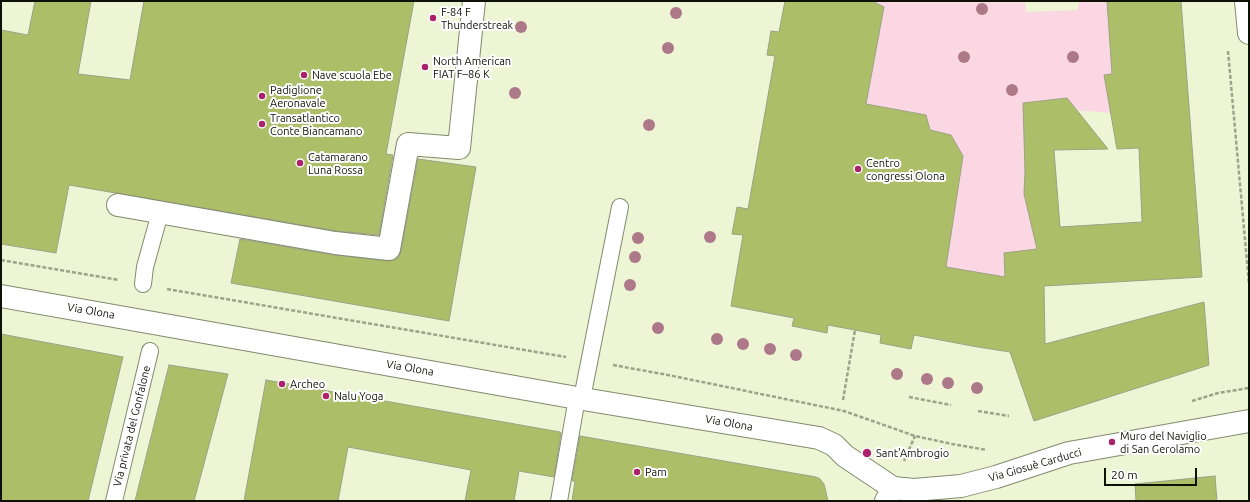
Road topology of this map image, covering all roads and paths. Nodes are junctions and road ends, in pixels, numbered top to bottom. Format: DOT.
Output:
graph roads {
  1 [pos="474,1"];
  2 [pos="1246,1"];
  3 [pos="1249,33"];
  4 [pos="1228,48"];
  5 [pos="118,205"];
  6 [pos="620,207"];
  7 [pos="160,213"];
  8 [pos="1,260"];
  9 [pos="143,284"];
  10 [pos="1249,284"];
  11 [pos="1,296"];
  12 [pos="855,330"];
  13 [pos="150,351"];
  14 [pos="590,362"];
  15 [pos="909,397"];
  16 [pos="580,398"];
  17 [pos="843,400"];
  18 [pos="951,405"];
  19 [pos="978,411"];
  20 [pos="1009,416"];
  21 [pos="1249,421"];
  22 [pos="915,436"];
  23 [pos="890,494"];
  24 [pos="114,501"];
  25 [pos="559,501"];
  1 -- 7 [label="street"];
  2 -- 3 [label="street"];
  4 -- 10 [label="path"];
  5 -- 7 [label="street"];
  6 -- 14 [label="lane"];
  7 -- 9 [label="lane"];
  8 -- 9 [label="path"];
  9 -- 14 [label="path"];
  11 -- 16 [label="street, Via Olona"];
  12 -- 17 [label="path"];
  13 -- 24 [label="lane, Via privata del Gonfalone"];
  14 -- 16 [label="lane"];
  14 -- 22 [label="path"];
  15 -- 18 [label="path"];
  16 -- 23 [label="street, Via Olona"];
  16 -- 25 [label="lane"];
  19 -- 20 [label="path"];
  21 -- 23 [label="street, Via Giosuè Carducci"];
}
